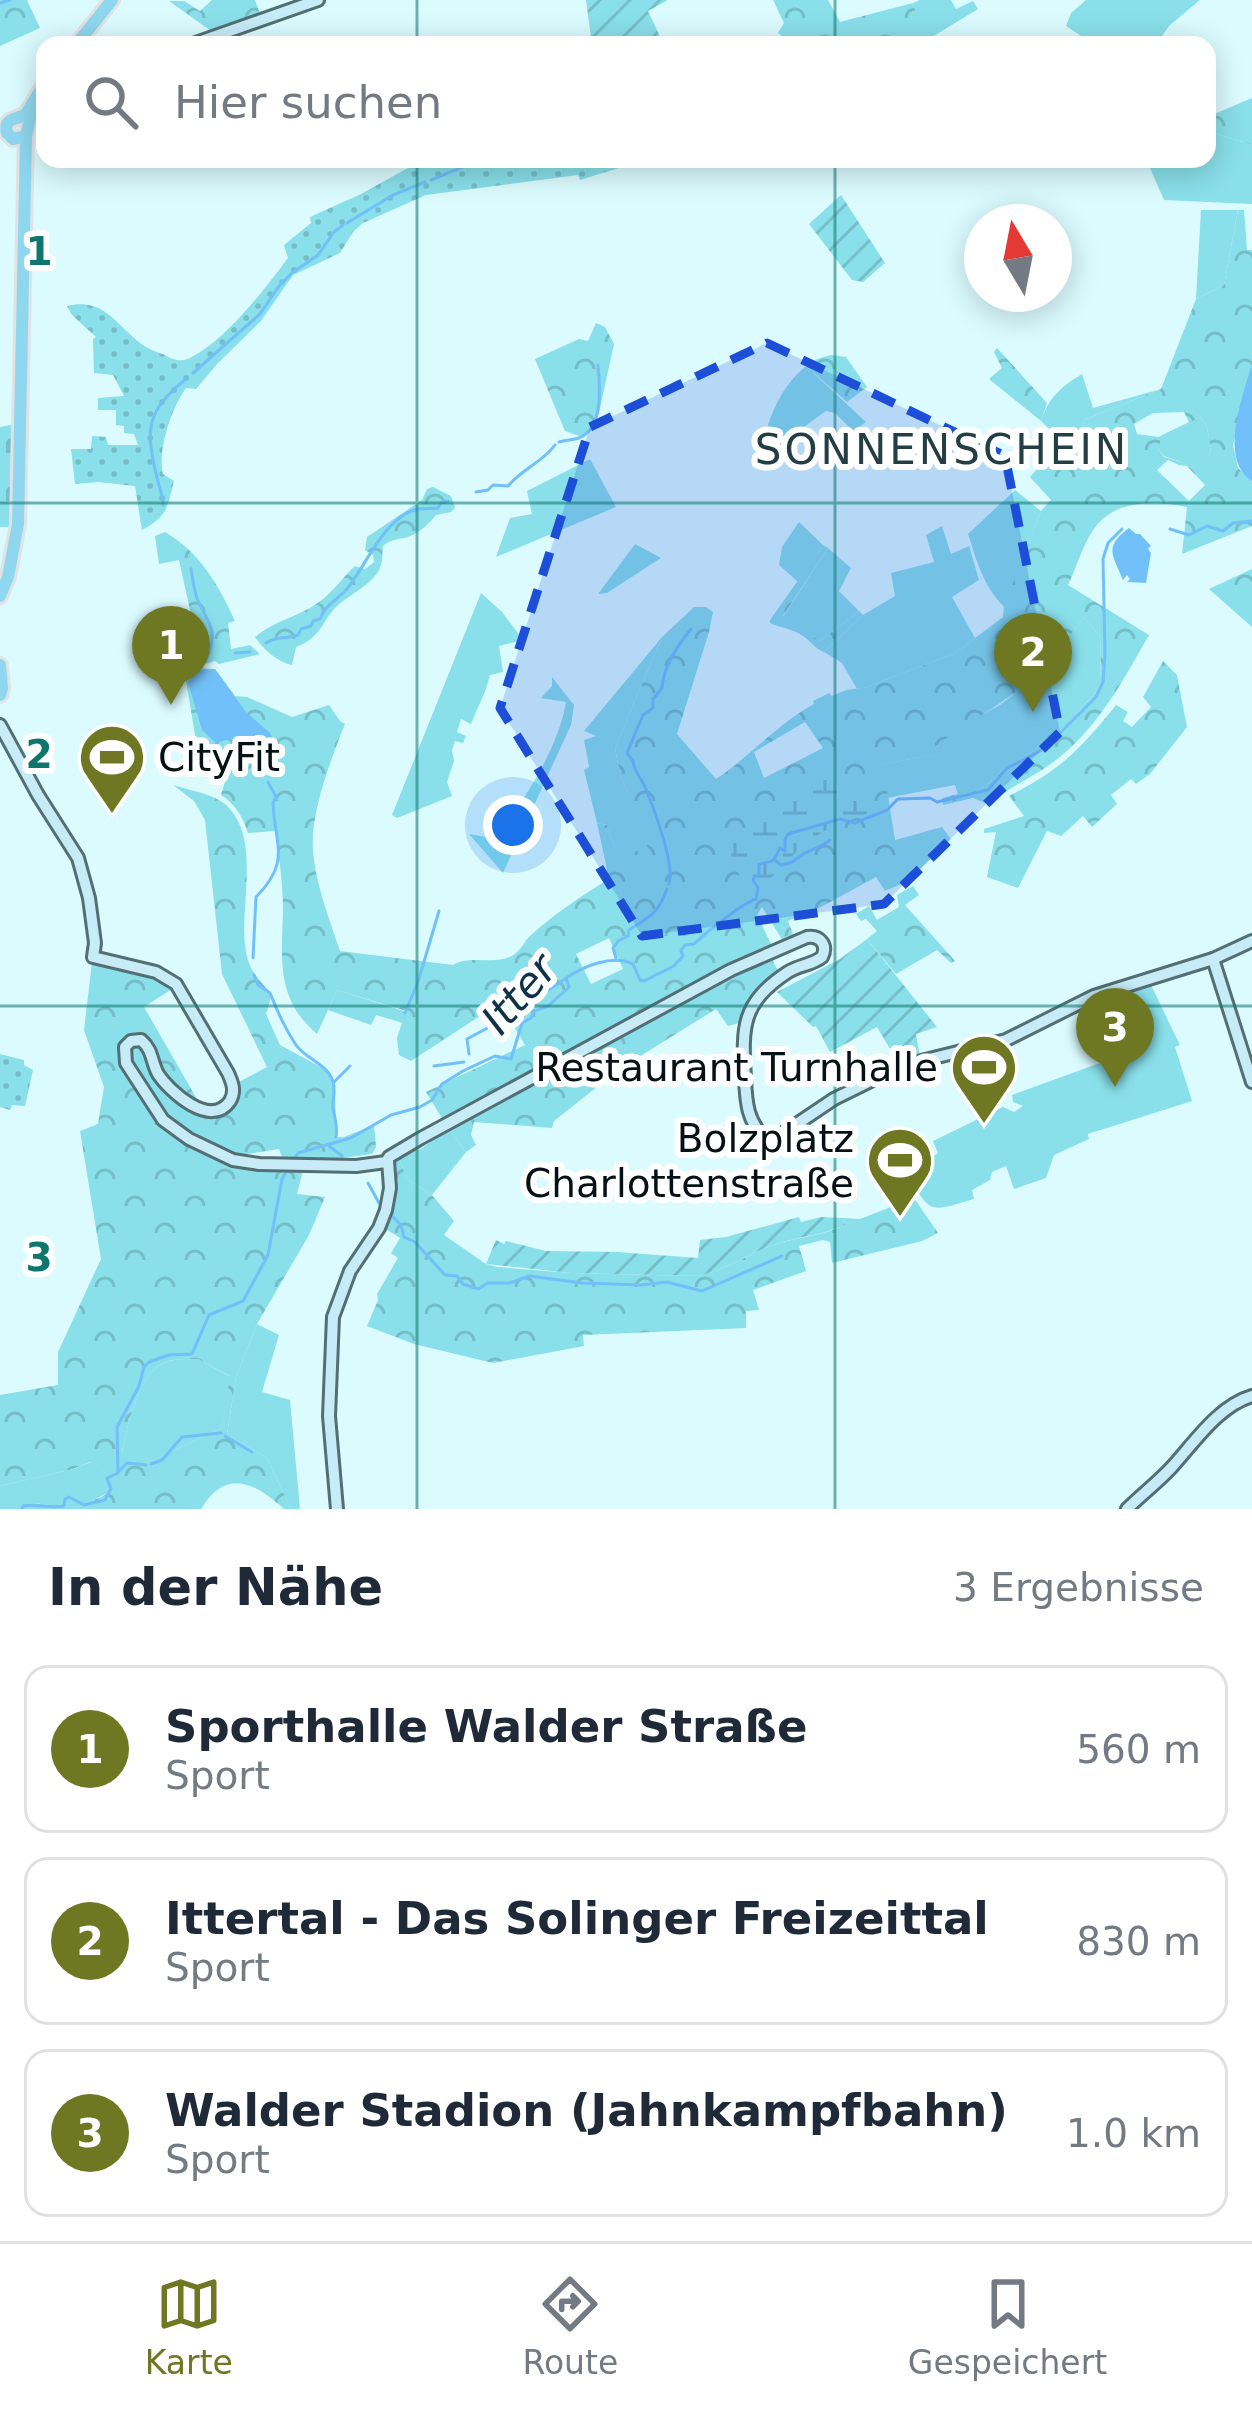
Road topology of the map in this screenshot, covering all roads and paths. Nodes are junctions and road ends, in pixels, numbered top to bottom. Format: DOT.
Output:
graph roads {
  1 [pos="112,0"];
  2 [pos="318,0"];
  3 [pos="88,36"];
  4 [pos="216,36"];
  5 [pos="36,99"];
  6 [pos="0,596"];
  7 [pos="0,665"];
  8 [pos="0,695"];
  9 [pos="0,725"];
  10 [pos="1252,941"];
  11 [pos="1213,959"];
  12 [pos="1252,1082"];
  13 [pos="384,1158"];
  14 [pos="1252,1396"];
  15 [pos="337,1509"];
  16 [pos="1126,1509"];
  1 -- 3 [label="main road"];
  2 -- 4 [label="main road"];
  5 -- 6 [label="main road"];
  7 -- 8 [label="main road"];
  9 -- 13 [label="main road"];
  10 -- 11 [label="main road"];
  11 -- 12 [label="main road"];
  11 -- 13 [label="main road"];
  13 -- 15 [label="main road"];
  14 -- 16 [label="main road"];
}
